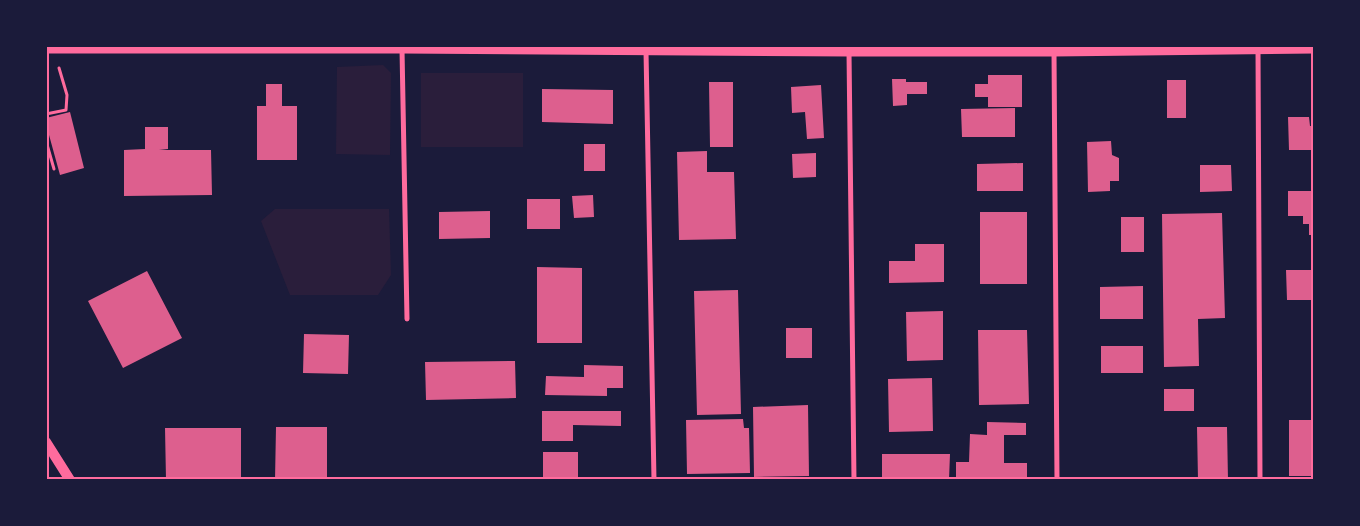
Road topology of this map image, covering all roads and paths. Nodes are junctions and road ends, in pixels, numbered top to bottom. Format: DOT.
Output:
graph roads {
  1 [pos="46,49"];
  2 [pos="402,49"];
  3 [pos="1314,49"];
  4 [pos="1258,50"];
  5 [pos="646,51"];
  6 [pos="849,52"];
  7 [pos="1054,52"];
  8 [pos="59,68"];
  9 [pos="46,114"];
  10 [pos="46,141"];
  11 [pos="54,169"];
  12 [pos="406,319"];
  13 [pos="46,442"];
  14 [pos="70,480"];
  15 [pos="654,480"];
  16 [pos="854,480"];
  17 [pos="1057,480"];
  18 [pos="1260,480"];
  1 -- 2 [label="street"];
  2 -- 5 [label="street"];
  2 -- 12 [label="street"];
  3 -- 4 [label="street"];
  4 -- 7 [label="street"];
  4 -- 18 [label="street"];
  5 -- 6 [label="street"];
  5 -- 15 [label="street"];
  6 -- 7 [label="street"];
  6 -- 16 [label="street"];
  7 -- 17 [label="street"];
  8 -- 9 [label="path"];
  10 -- 11 [label="path"];
  13 -- 14 [label="main road"];
}
